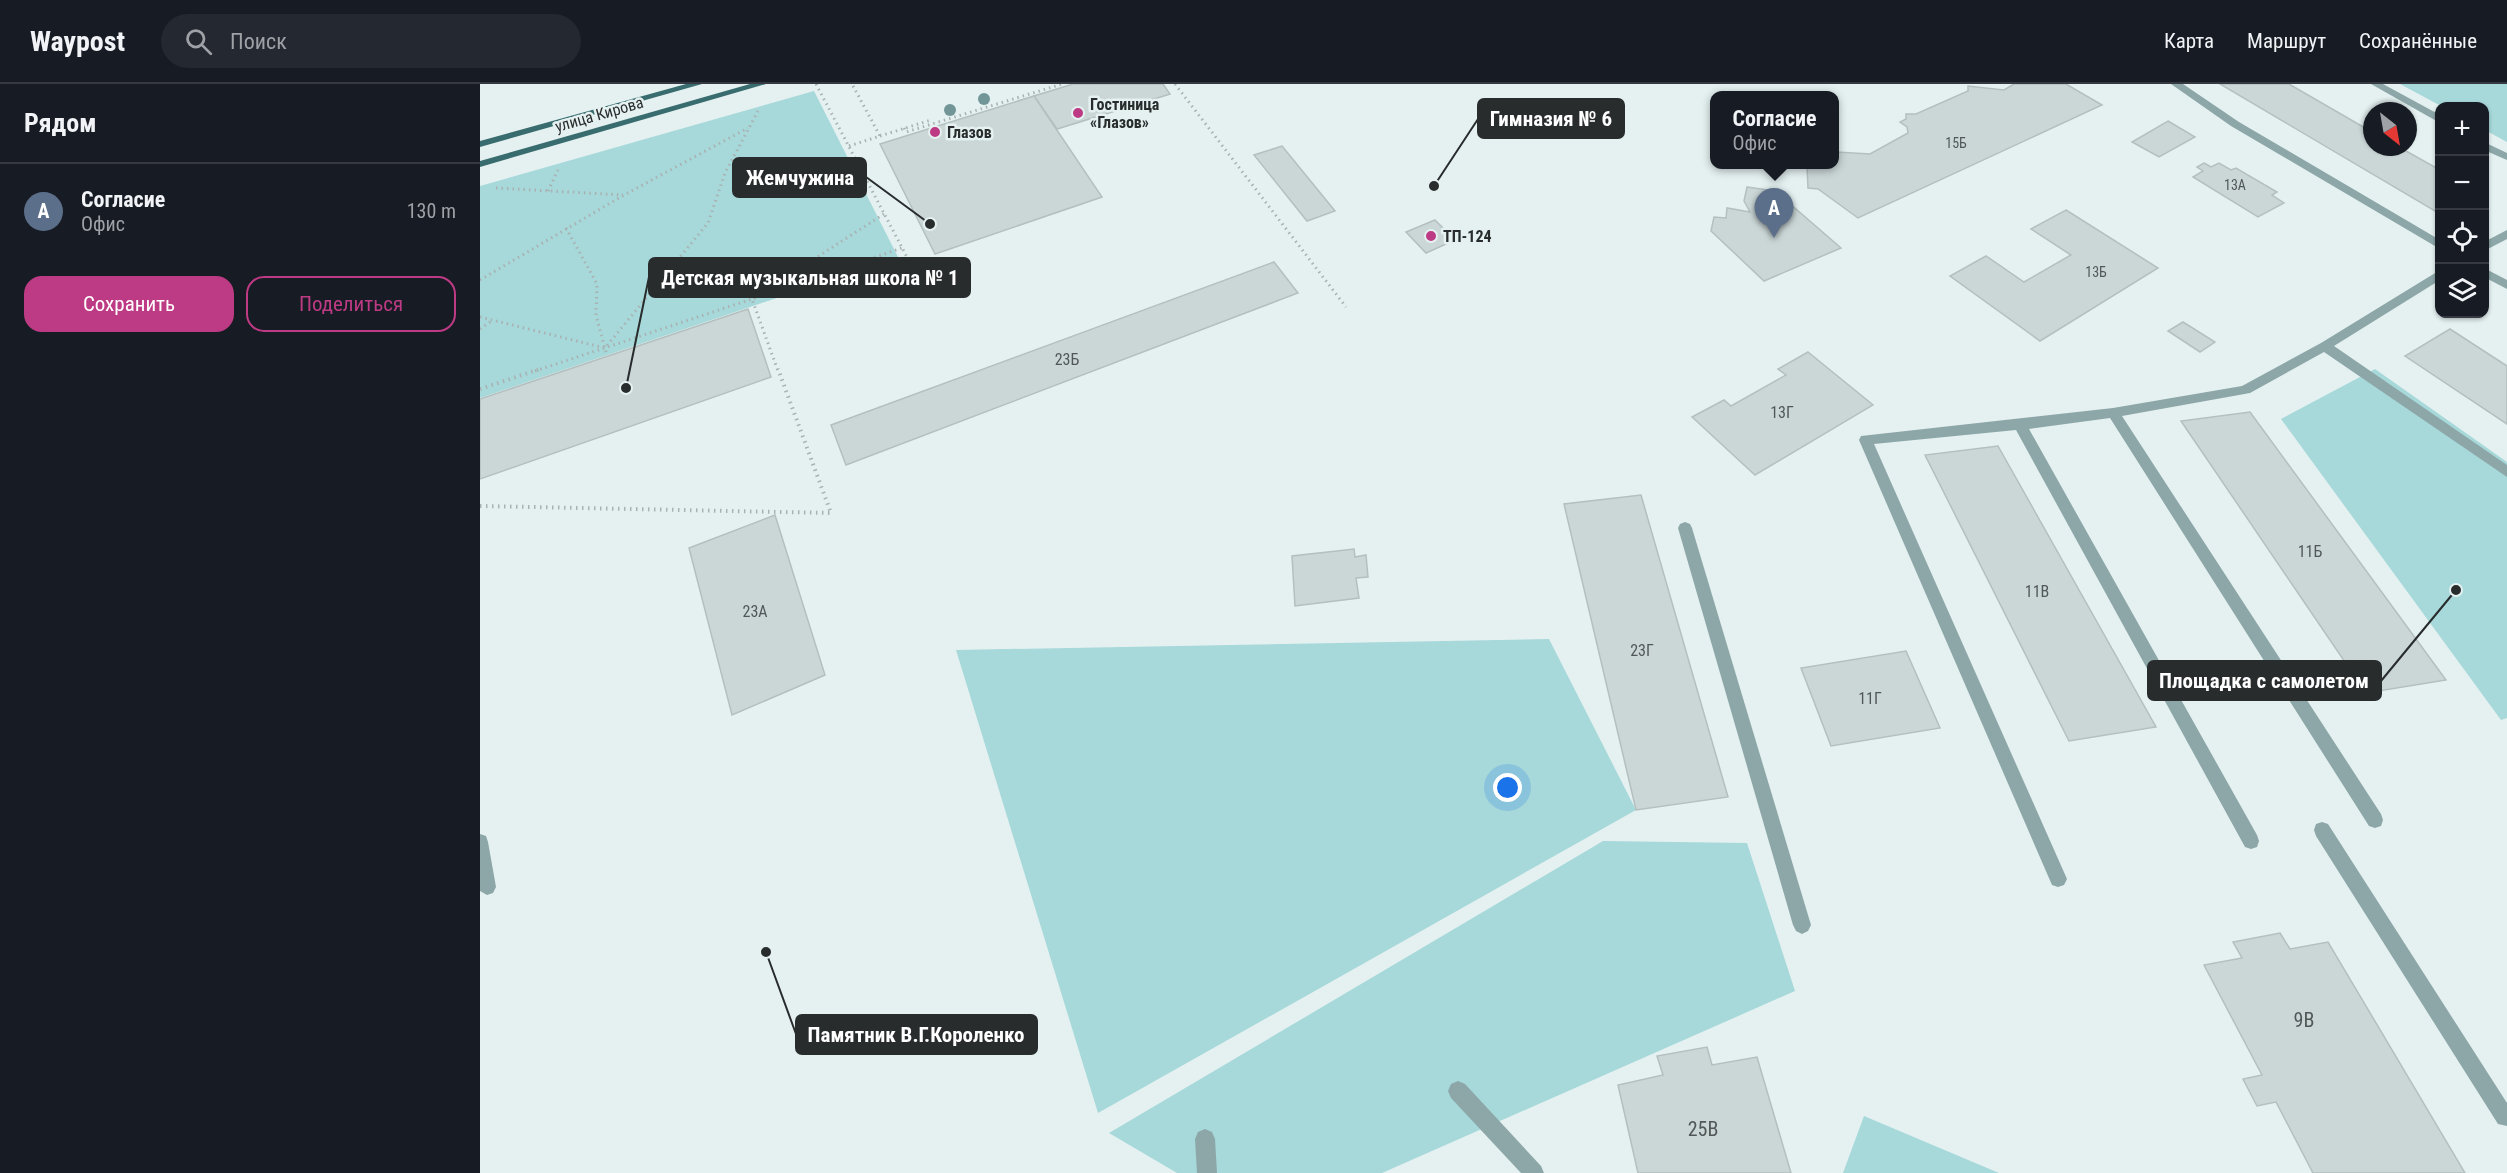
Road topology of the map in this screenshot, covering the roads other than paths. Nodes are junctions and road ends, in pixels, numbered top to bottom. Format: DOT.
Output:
graph roads {
  1 [pos="697,84"];
  2 [pos="761,84"];
  3 [pos="2176,84"];
  4 [pos="2376,84"];
  5 [pos="2435,118"];
  6 [pos="480,144"];
  7 [pos="2489,148"];
  8 [pos="2507,157"];
  9 [pos="480,164"];
  10 [pos="2507,234"];
  11 [pos="2435,243"];
  12 [pos="2489,244"];
  13 [pos="2489,275"];
  14 [pos="2435,277"];
  15 [pos="2507,285"];
  16 [pos="2325,346"];
  17 [pos="2113,413"];
  18 [pos="2020,425"];
  19 [pos="2507,472"];
  20 [pos="1685,528"];
  21 [pos="2375,820"];
  22 [pos="2322,831"];
  23 [pos="2251,841"];
  24 [pos="480,842"];
  25 [pos="2058,879"];
  26 [pos="487,887"];
  27 [pos="1802,925"];
  28 [pos="1458,1091"];
  29 [pos="2505,1117"];
  30 [pos="1205,1139"];
  31 [pos="1207,1173"];
  32 [pos="1534,1173"];
  1 -- 6 [label="main road, улица Кирова"];
  2 -- 9 [label="main road, улица Кирова"];
  3 -- 11 [label="street"];
  4 -- 5 [label="street"];
  7 -- 8 [label="street"];
  10 -- 12 [label="street"];
  13 -- 15 [label="street"];
  14 -- 16 [label="street"];
  16 -- 17 [label="street"];
  16 -- 19 [label="street"];
  17 -- 18 [label="street"];
  17 -- 21 [label="street"];
  18 -- 23 [label="street"];
  18 -- 25 [label="street"];
  20 -- 27 [label="street"];
  22 -- 29 [label="street"];
  24 -- 26 [label="street"];
  28 -- 32 [label="street"];
  30 -- 31 [label="street"];
}
